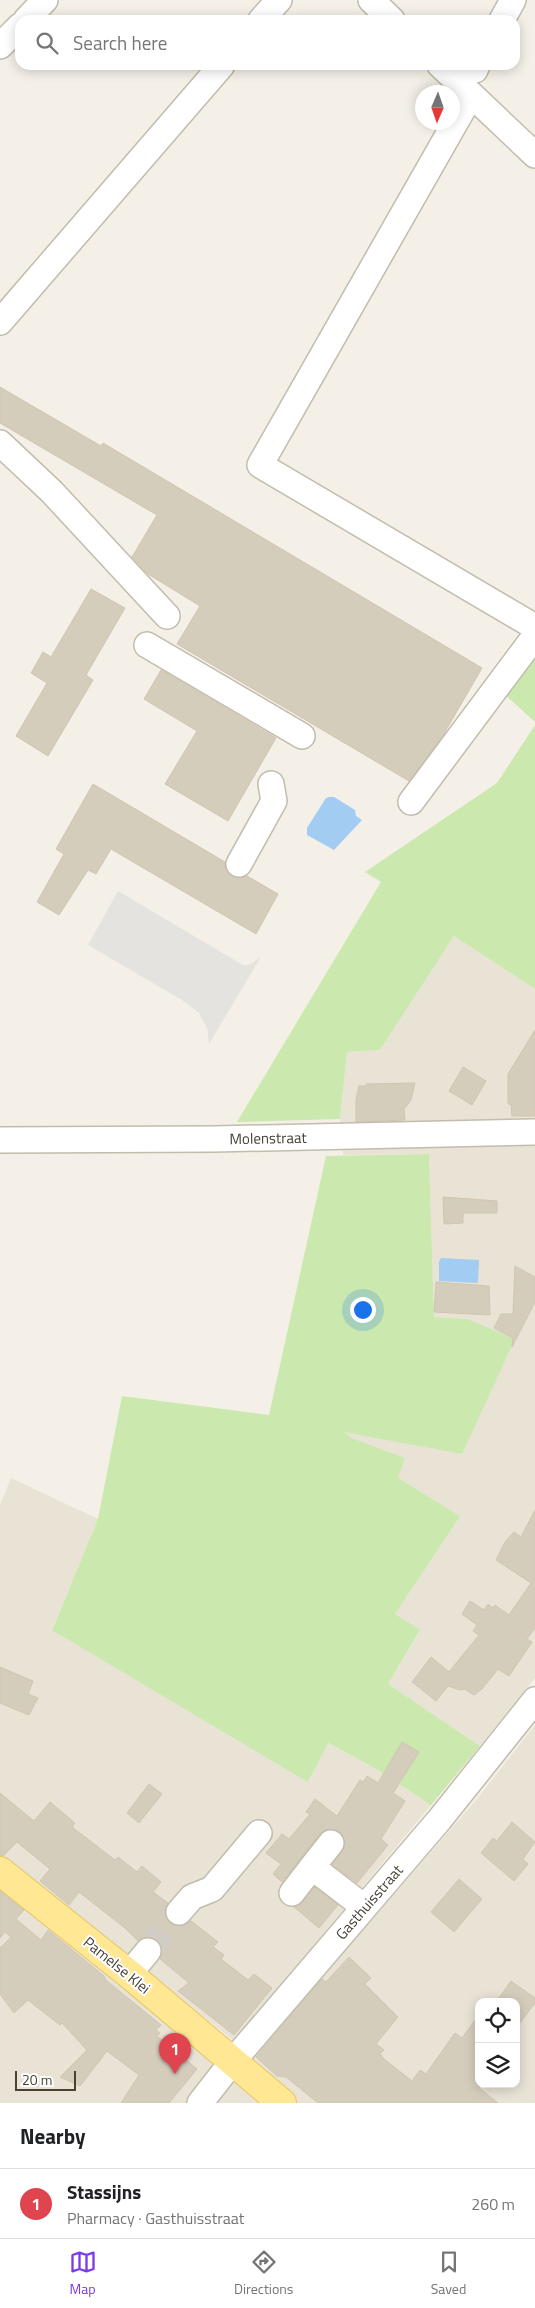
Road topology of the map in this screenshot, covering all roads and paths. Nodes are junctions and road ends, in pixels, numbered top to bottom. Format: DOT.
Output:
graph roads {
  1 [pos="45,0"];
  2 [pos="279,0"];
  3 [pos="371,0"];
  4 [pos="513,0"];
  5 [pos="31,15"];
  6 [pos="266,15"];
  7 [pos="387,15"];
  8 [pos="505,15"];
  9 [pos="15,31"];
  10 [pos="0,46"];
  11 [pos="218,70"];
  12 [pos="445,70"];
  13 [pos="471,95"];
  14 [pos="535,155"];
  15 [pos="0,322"];
  16 [pos="0,443"];
  17 [pos="167,616"];
  18 [pos="535,626"];
  19 [pos="535,636"];
  20 [pos="147,645"];
  21 [pos="302,736"];
  22 [pos="271,784"];
  23 [pos="411,802"];
  24 [pos="239,864"];
  25 [pos="535,1132"];
  26 [pos="0,1140"];
  27 [pos="535,1700"];
  28 [pos="259,1833"];
  29 [pos="331,1843"];
  30 [pos="312,1867"];
  31 [pos="0,1871"];
  32 [pos="292,1893"];
  33 [pos="364,1907"];
  34 [pos="179,1912"];
  35 [pos="148,1951"];
  36 [pos="129,1974"];
  37 [pos="233,2061"];
  38 [pos="200,2103"];
  39 [pos="282,2103"];
  1 -- 5 [label="street"];
  2 -- 6 [label="street"];
  3 -- 7 [label="street"];
  4 -- 8 [label="street"];
  9 -- 10 [label="street"];
  11 -- 15 [label="street"];
  12 -- 13 [label="street"];
  13 -- 14 [label="street"];
  13 -- 18 [label="street"];
  16 -- 17 [label="street"];
  19 -- 23 [label="street"];
  20 -- 21 [label="street"];
  22 -- 24 [label="street"];
  25 -- 26 [label="street, Molenstraat"];
  27 -- 33 [label="street, Gasthuisstraat"];
  28 -- 34 [label="street"];
  29 -- 30 [label="street"];
  30 -- 32 [label="street"];
  30 -- 33 [label="street"];
  31 -- 36 [label="main road, Pamelse Klei"];
  33 -- 37 [label="street, Gasthuisstraat"];
  35 -- 36 [label="street"];
  36 -- 37 [label="main road, Pamelse Klei"];
  37 -- 38 [label="street, Gasthuisstraat"];
  37 -- 39 [label="main road, Pamelse Klei"];
}
